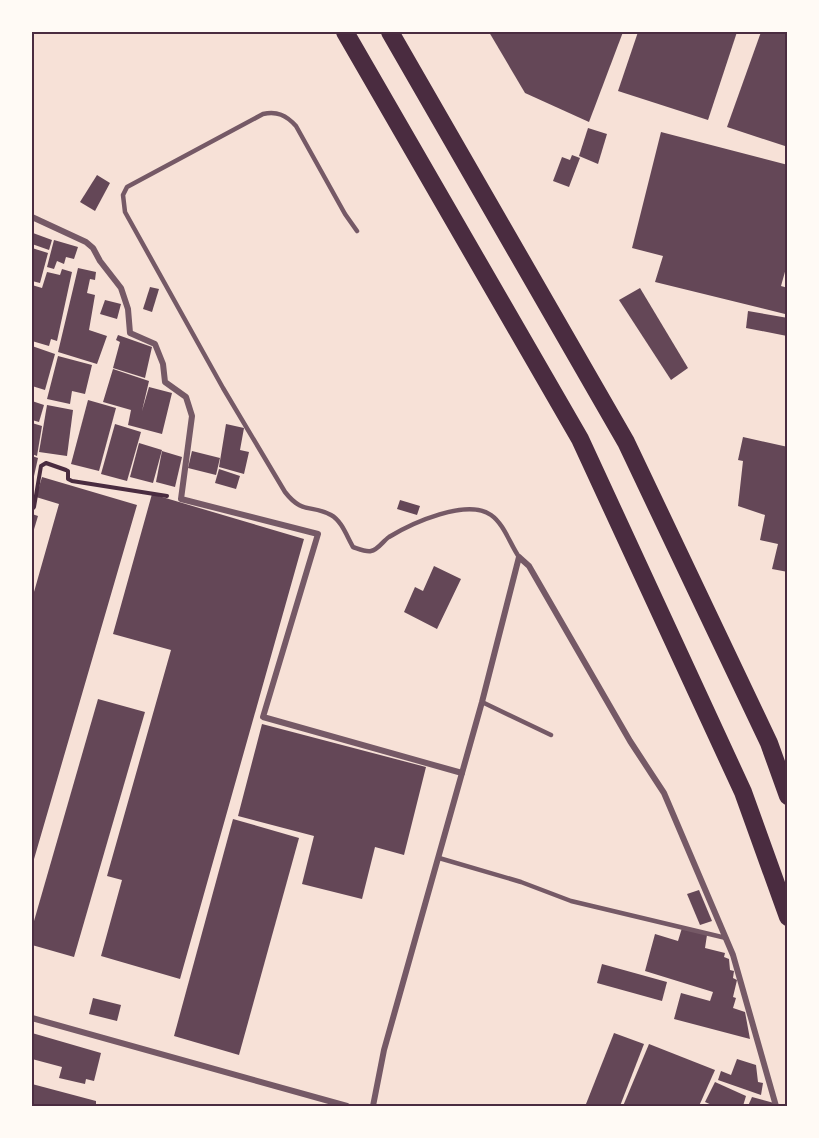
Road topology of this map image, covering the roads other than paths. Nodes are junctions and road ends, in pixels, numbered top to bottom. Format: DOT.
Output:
graph roads {
  1 [pos="345,32"];
  2 [pos="390,32"];
  3 [pos="32,217"];
  4 [pos="357,231"];
  5 [pos="519,557"];
  6 [pos="482,702"];
  7 [pos="551,735"];
  8 [pos="462,773"];
  9 [pos="788,796"];
  10 [pos="439,858"];
  11 [pos="788,917"];
  12 [pos="726,938"];
  13 [pos="32,1018"];
  14 [pos="347,1107"];
  15 [pos="373,1107"];
  16 [pos="776,1107"];
  1 -- 11 [label="highway"];
  2 -- 9 [label="highway"];
  3 -- 8 [label="street"];
  4 -- 5 [label="lane"];
  5 -- 6 [label="street"];
  5 -- 12 [label="street"];
  6 -- 7 [label="lane"];
  6 -- 8 [label="street"];
  8 -- 10 [label="street"];
  10 -- 12 [label="lane"];
  10 -- 15 [label="street"];
  12 -- 16 [label="street"];
  13 -- 14 [label="street"];
}
